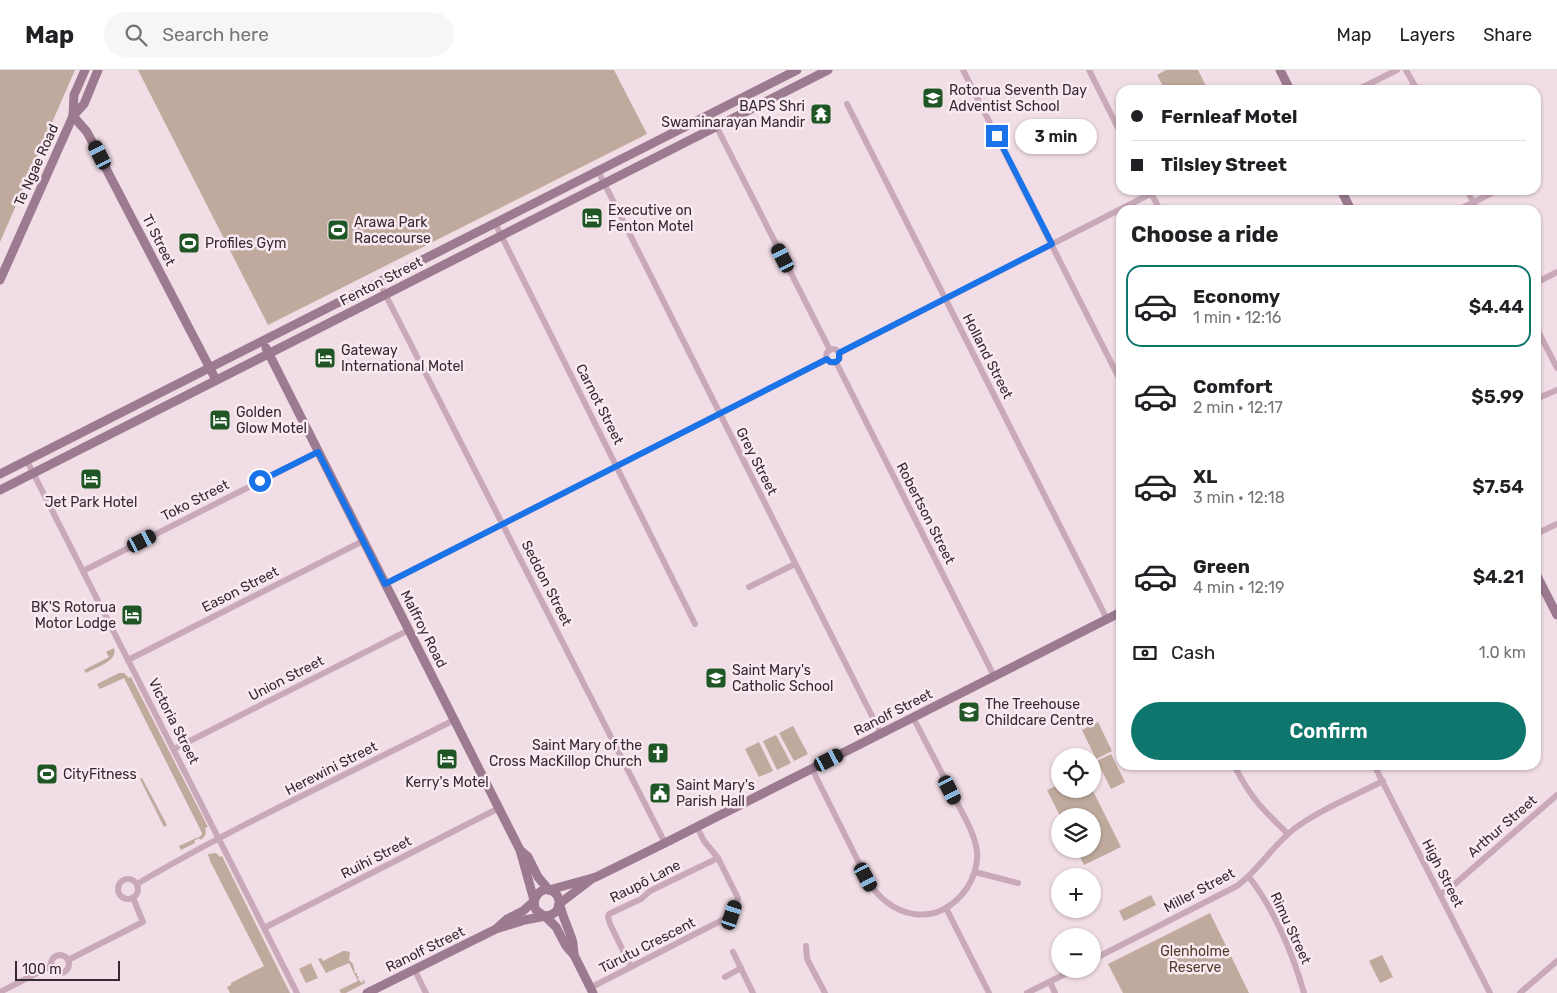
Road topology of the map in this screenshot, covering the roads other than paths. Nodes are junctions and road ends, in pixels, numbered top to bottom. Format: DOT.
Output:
graph roads {
  1 [pos="85,70"];
  2 [pos="98,70"];
  3 [pos="797,70"];
  4 [pos="828,70"];
  5 [pos="963,70"];
  6 [pos="1089,70"];
  7 [pos="1280,70"];
  8 [pos="1397,70"];
  9 [pos="1406,70"];
  10 [pos="1288,85"];
  11 [pos="1367,85"];
  12 [pos="1414,85"];
  13 [pos="847,104"];
  14 [pos="710,114"];
  15 [pos="73,116"];
  16 [pos="1116,124"];
  17 [pos="716,127"];
  18 [pos="598,171"];
  19 [pos="604,184"];
  20 [pos="1145,195"];
  21 [pos="1470,195"];
  22 [pos="1488,195"];
  23 [pos="1473,202"];
  24 [pos="1126,205"];
  25 [pos="1467,205"];
  26 [pos="1474,205"];
  27 [pos="1116,210"];
  28 [pos="495,223"];
  29 [pos="501,236"];
  30 [pos="1052,244"];
  31 [pos="1557,272"];
  32 [pos="0,280"];
  33 [pos="1541,280"];
  34 [pos="379,282"];
  35 [pos="386,294"];
  36 [pos="945,299"];
  37 [pos="1541,337"];
  38 [pos="262,341"];
  39 [pos="830,350"];
  40 [pos="268,353"];
  41 [pos="839,353"];
  42 [pos="827,359"];
  43 [pos="836,362"];
  44 [pos="210,368"];
  45 [pos="1557,368"];
  46 [pos="1116,372"];
  47 [pos="216,380"];
  48 [pos="1557,390"];
  49 [pos="1541,396"];
  50 [pos="720,414"];
  51 [pos="318,452"];
  52 [pos="27,460"];
  53 [pos="617,466"];
  54 [pos="34,473"];
  55 [pos="0,474"];
  56 [pos="0,490"];
  57 [pos="503,524"];
  58 [pos="1557,524"];
  59 [pos="1541,532"];
  60 [pos="363,541"];
  61 [pos="795,564"];
  62 [pos="83,571"];
  63 [pos="385,584"];
  64 [pos="1541,584"];
  65 [pos="749,587"];
  66 [pos="1116,614"];
  67 [pos="1557,614"];
  68 [pos="1107,619"];
  69 [pos="696,624"];
  70 [pos="409,630"];
  71 [pos="128,660"];
  72 [pos="994,676"];
  73 [pos="913,717"];
  74 [pos="454,720"];
  75 [pos="881,734"];
  76 [pos="174,749"];
  77 [pos="812,769"];
  78 [pos="1236,770"];
  79 [pos="1377,770"];
  80 [pos="1383,782"];
  81 [pos="1557,795"];
  82 [pos="499,808"];
  83 [pos="697,827"];
  84 [pos="1288,834"];
  85 [pos="219,839"];
  86 [pos="665,843"];
  87 [pos="520,850"];
  88 [pos="718,858"];
  89 [pos="975,872"];
  90 [pos="596,877"];
  91 [pos="1249,877"];
  92 [pos="1018,882"];
  93 [pos="137,884"];
  94 [pos="549,890"];
  95 [pos="1440,894"];
  96 [pos="133,898"];
  97 [pos="534,901"];
  98 [pos="559,904"];
  99 [pos="946,908"];
  100 [pos="545,916"];
  101 [pos="264,928"];
  102 [pos="496,929"];
  103 [pos="806,946"];
  104 [pos="733,952"];
  105 [pos="574,955"];
  106 [pos="1101,955"];
  107 [pos="68,960"];
  108 [pos="1557,961"];
  109 [pos="50,966"];
  110 [pos="631,966"];
  111 [pos="741,968"];
  112 [pos="414,969"];
  113 [pos="725,977"];
  114 [pos="1058,978"];
  115 [pos="1050,982"];
  116 [pos="592,990"];
  117 [pos="0,992"];
  118 [pos="297,993"];
  119 [pos="367,993"];
  120 [pos="426,993"];
  121 [pos="753,993"];
  122 [pos="824,993"];
  123 [pos="989,993"];
  124 [pos="1027,993"];
  125 [pos="1055,993"];
  126 [pos="1304,993"];
  127 [pos="1490,993"];
  128 [pos="1520,993"];
  1 -- 15 [label="main road, Te Ngae Road"];
  2 -- 15 [label="main road, Te Ngae Road"];
  3 -- 14 [label="main road, Fenton Street"];
  4 -- 17 [label="main road, Fenton Street"];
  5 -- 30 [label="street"];
  6 -- 16 [label="street"];
  7 -- 10 [label="main road"];
  8 -- 11 [label="street"];
  9 -- 12 [label="street"];
  13 -- 36 [label="street, Holland Street"];
  14 -- 17 [label="street"];
  14 -- 18 [label="main road, Fenton Street"];
  15 -- 32 [label="main road, Te Ngae Road"];
  15 -- 44 [label="main road, Ti Street"];
  17 -- 19 [label="main road, Fenton Street"];
  17 -- 39 [label="street"];
  18 -- 19 [label="street, Grey Street"];
  18 -- 28 [label="main road, Fenton Street"];
  19 -- 29 [label="main road, Fenton Street"];
  19 -- 50 [label="street, Grey Street"];
  20 -- 24 [label="street"];
  21 -- 23 [label="street"];
  22 -- 23 [label="street"];
  23 -- 25 [label="street"];
  23 -- 26 [label="street"];
  27 -- 30 [label="street"];
  28 -- 29 [label="street, Carnot Street"];
  28 -- 34 [label="main road, Fenton Street"];
  29 -- 35 [label="main road, Fenton Street"];
  29 -- 53 [label="street, Carnot Street"];
  30 -- 36 [label="street"];
  30 -- 46 [label="street"];
  31 -- 33 [label="street"];
  34 -- 35 [label="street, Seddon Street"];
  34 -- 38 [label="main road, Fenton Street"];
  35 -- 40 [label="main road, Fenton Street"];
  35 -- 57 [label="street, Seddon Street"];
  36 -- 41 [label="street"];
  36 -- 68 [label="street, Holland Street"];
  37 -- 45 [label="street"];
  38 -- 40 [label="main road, Malfroy Road"];
  38 -- 44 [label="main road, Fenton Street"];
  39 -- 41 [label="street"];
  39 -- 42 [label="street"];
  40 -- 47 [label="main road, Fenton Street"];
  40 -- 51 [label="main road, Malfroy Road"];
  41 -- 43 [label="street"];
  42 -- 43 [label="street"];
  42 -- 50 [label="street"];
  43 -- 72 [label="street, Robertson Street"];
  44 -- 47 [label="main road, Ti Street"];
  44 -- 52 [label="main road, Fenton Street"];
  47 -- 54 [label="main road, Fenton Street"];
  48 -- 49 [label="street"];
  50 -- 53 [label="street"];
  50 -- 61 [label="street, Grey Street"];
  51 -- 60 [label="main road, Malfroy Road"];
  51 -- 62 [label="street, Toko Street"];
  52 -- 54 [label="street, Victoria Street"];
  52 -- 55 [label="main road, Fenton Street"];
  53 -- 57 [label="street"];
  53 -- 69 [label="street, Carnot Street"];
  54 -- 56 [label="main road, Fenton Street"];
  54 -- 62 [label="street, Victoria Street"];
  57 -- 63 [label="street"];
  57 -- 86 [label="street, Seddon Street"];
  58 -- 59 [label="street"];
  60 -- 63 [label="main road, Malfroy Road"];
  60 -- 71 [label="street, Eason Street"];
  61 -- 65 [label="street"];
  61 -- 75 [label="street, Grey Street"];
  62 -- 71 [label="street, Victoria Street"];
  63 -- 70 [label="main road, Malfroy Road"];
  64 -- 67 [label="main road"];
  66 -- 68 [label="main road, Ranolf Street"];
  68 -- 72 [label="main road, Ranolf Street"];
  70 -- 74 [label="main road, Malfroy Road"];
  70 -- 76 [label="street, Union Street"];
  71 -- 76 [label="street, Victoria Street"];
  72 -- 73 [label="main road, Ranolf Street"];
  73 -- 75 [label="main road, Ranolf Street"];
  73 -- 89 [label="street"];
  74 -- 82 [label="main road, Malfroy Road"];
  74 -- 85 [label="street, Herewini Street"];
  75 -- 77 [label="main road, Ranolf Street"];
  76 -- 85 [label="street, Victoria Street"];
  77 -- 83 [label="main road, Ranolf Street"];
  77 -- 99 [label="street"];
  78 -- 84 [label="street"];
  79 -- 80 [label="street, High Street"];
  80 -- 84 [label="street, Miller Street"];
  80 -- 95 [label="street, High Street"];
  81 -- 95 [label="street, Arthur Street"];
  82 -- 87 [label="main road, Malfroy Road"];
  82 -- 101 [label="street, Ruihi Street"];
  83 -- 86 [label="main road, Ranolf Street"];
  83 -- 88 [label="street, Tūrutu Crescent"];
  84 -- 91 [label="street, Miller Street"];
  85 -- 93 [label="street, Herewini Street"];
  85 -- 101 [label="street, Victoria Street"];
  86 -- 90 [label="main road, Ranolf Street"];
  87 -- 94 [label="main road, Malfroy Road"];
  87 -- 97 [label="main road, Malfroy Road"];
  88 -- 110 [label="street, Tūrutu Crescent"];
  88 -- 110 [label="street, Raupō Lane"];
  89 -- 92 [label="street"];
  89 -- 99 [label="street"];
  90 -- 94 [label="main road, Ranolf Street"];
  90 -- 98 [label="main road, Ranolf Street"];
  91 -- 106 [label="street, Miller Street"];
  91 -- 126 [label="street, Rimu Street"];
  93 -- 96 [label="street"];
  93 -- 96 [label="street"];
  94 -- 97 [label="main road"];
  94 -- 98 [label="main road"];
  95 -- 127 [label="street, High Street"];
  96 -- 107 [label="street"];
  97 -- 100 [label="main road"];
  97 -- 102 [label="main road, Ranolf Street"];
  98 -- 100 [label="main road"];
  98 -- 105 [label="main road"];
  99 -- 123 [label="street"];
  100 -- 102 [label="main road, Ranolf Street"];
  100 -- 105 [label="main road"];
  101 -- 118 [label="street, Victoria Street"];
  102 -- 112 [label="main road, Ranolf Street"];
  103 -- 122 [label="street"];
  104 -- 111 [label="street"];
  105 -- 116 [label="main road"];
  107 -- 109 [label="street"];
  107 -- 109 [label="street"];
  108 -- 128 [label="street"];
  109 -- 117 [label="street"];
  110 -- 116 [label="street, Tūrutu Crescent"];
  111 -- 113 [label="street"];
  111 -- 121 [label="street"];
  112 -- 119 [label="main road, Ranolf Street"];
  112 -- 120 [label="street"];
  114 -- 115 [label="street"];
  115 -- 124 [label="street"];
  115 -- 125 [label="street"];
}
